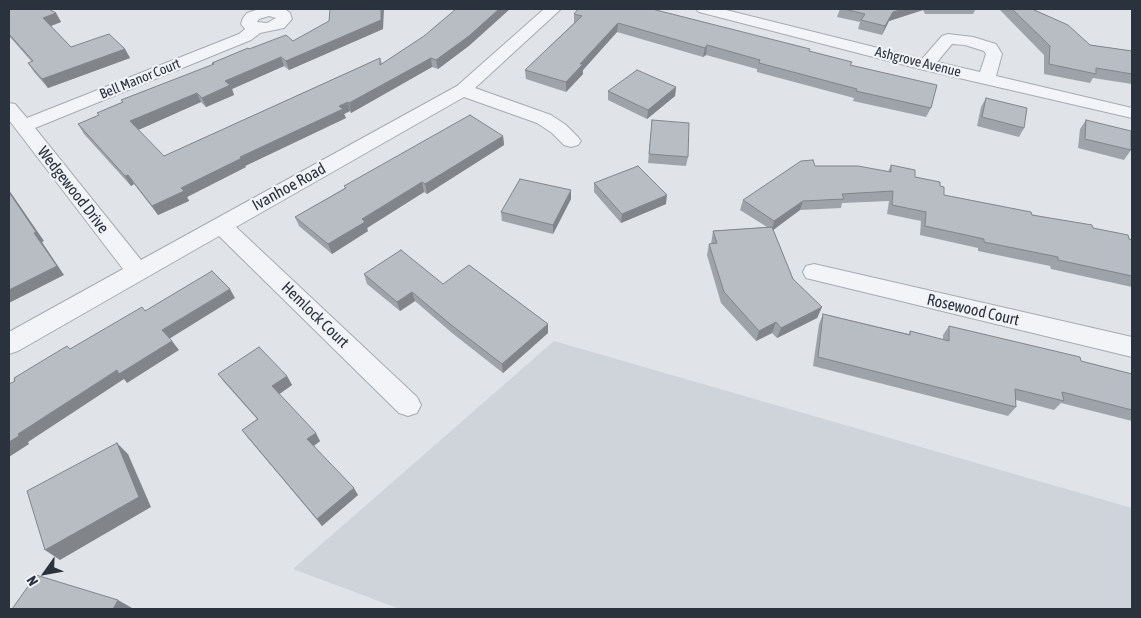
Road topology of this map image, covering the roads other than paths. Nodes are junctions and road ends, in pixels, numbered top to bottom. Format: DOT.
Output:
graph roads {
  1 [pos="553,9"];
  2 [pos="704,9"];
  3 [pos="256,28"];
  4 [pos="926,65"];
  5 [pos="987,79"];
  6 [pos="463,90"];
  7 [pos="9,108"];
  8 [pos="1132,112"];
  9 [pos="23,126"];
  10 [pos="571,141"];
  11 [pos="221,225"];
  12 [pos="137,271"];
  13 [pos="814,272"];
  14 [pos="9,344"];
  15 [pos="1132,347"];
  16 [pos="408,405"];
  1 -- 6 [label="street, Ivanhoe Road"];
  2 -- 4 [label="street, Ashgrove Avenue"];
  3 -- 9 [label="street, Bell Manor Court"];
  4 -- 5 [label="street, Ashgrove Avenue"];
  4 -- 5 [label="street"];
  5 -- 8 [label="street, Ashgrove Avenue"];
  6 -- 10 [label="street"];
  6 -- 11 [label="street, Ivanhoe Road"];
  7 -- 9 [label="street, Wedgewood Drive"];
  9 -- 12 [label="street, Wedgewood Drive"];
  11 -- 12 [label="street, Ivanhoe Road"];
  11 -- 16 [label="street, Hemlock Court"];
  12 -- 14 [label="street, Ivanhoe Road"];
  13 -- 15 [label="street, Rosewood Court"];
}
